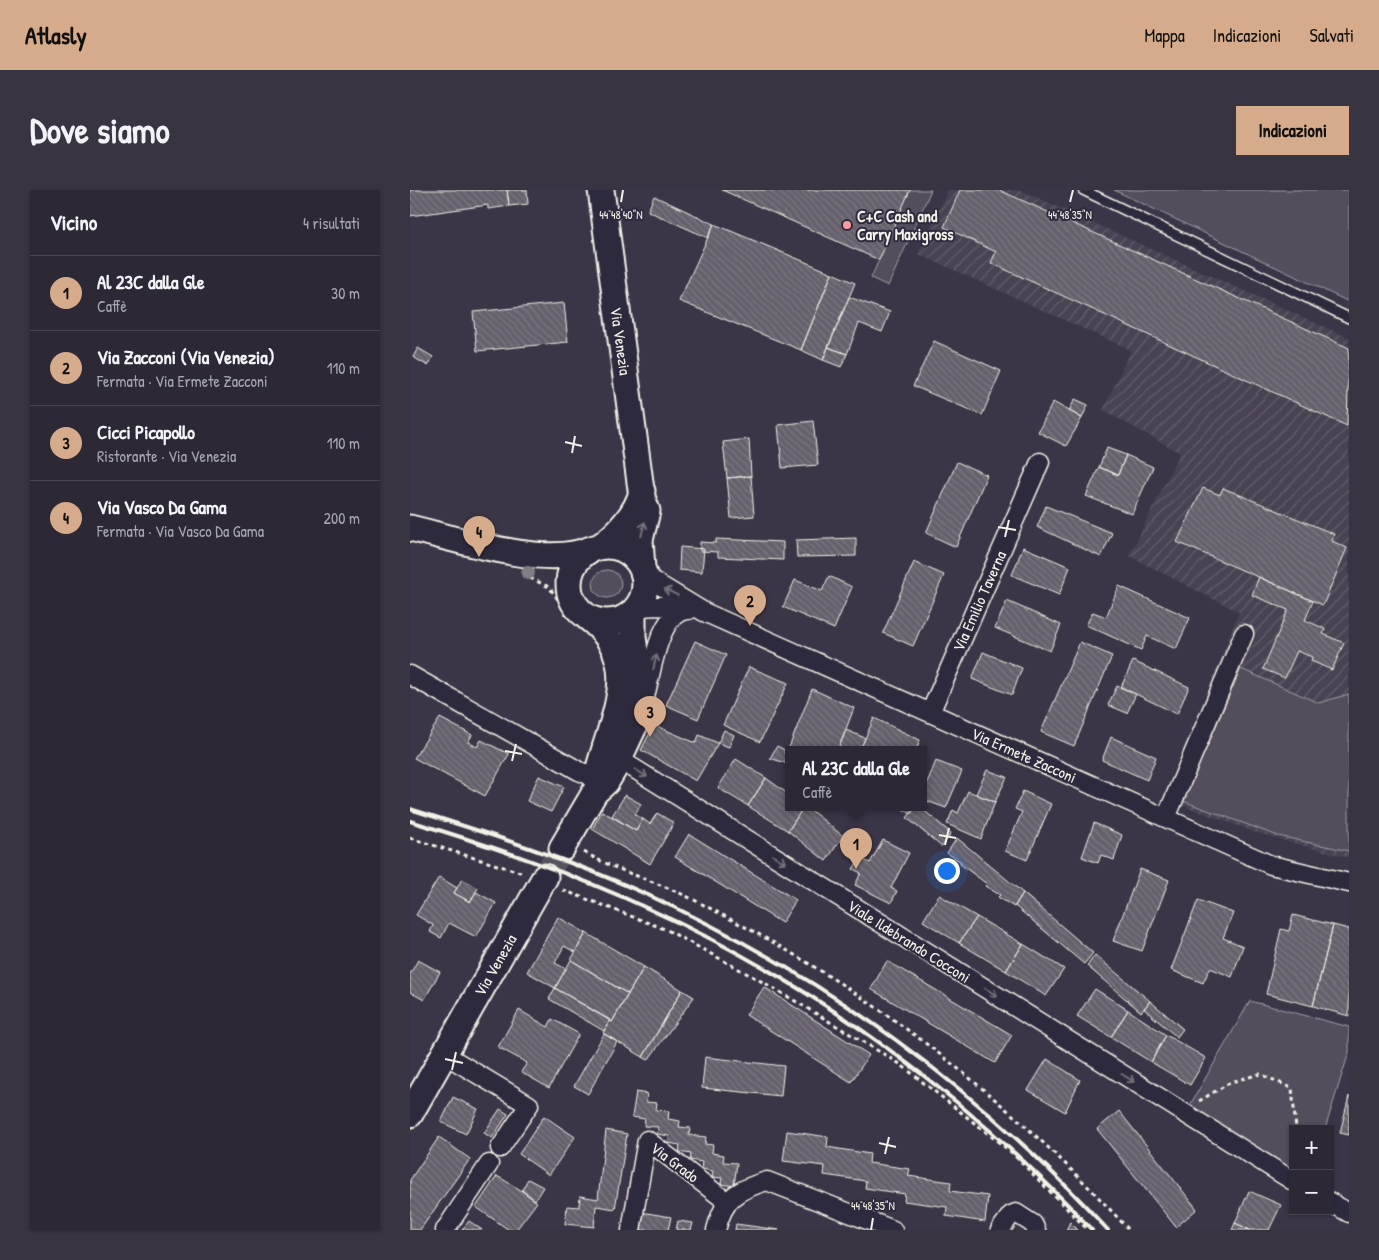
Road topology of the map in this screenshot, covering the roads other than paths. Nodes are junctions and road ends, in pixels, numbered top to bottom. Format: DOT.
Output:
graph roads {
  1 [pos="602,190"];
  2 [pos="1082,190"];
  3 [pos="1349,318"];
  4 [pos="1040,462"];
  5 [pos="642,491"];
  6 [pos="410,528"];
  7 [pos="595,548"];
  8 [pos="514,553"];
  9 [pos="642,568"];
  10 [pos="635,610"];
  11 [pos="696,611"];
  12 [pos="576,612"];
  13 [pos="1244,634"];
  14 [pos="617,653"];
  15 [pos="410,675"];
  16 [pos="930,713"];
  17 [pos="635,725"];
  18 [pos="620,757"];
  19 [pos="596,785"];
  20 [pos="1166,818"];
  21 [pos="572,848"];
  22 [pos="544,880"];
  23 [pos="1349,882"];
  24 [pos="444,1054"];
  25 [pos="410,1114"];
  26 [pos="500,1148"];
  27 [pos="489,1164"];
  28 [pos="1289,1178"];
  29 [pos="726,1201"];
  30 [pos="1334,1204"];
  31 [pos="1349,1213"];
  32 [pos="445,1230"];
  33 [pos="631,1230"];
  34 [pos="716,1230"];
  35 [pos="894,1230"];
  36 [pos="1000,1230"];
  37 [pos="1036,1230"];
  1 -- 5 [label="street, Via Venezia"];
  2 -- 3 [label="lane"];
  4 -- 16 [label="street, Via Emilio Taverna"];
  5 -- 7 [label="street"];
  9 -- 5 [label="street, Via Venezia, one-way"];
  6 -- 8 [label="street"];
  7 -- 8 [label="street"];
  7 -- 9 [label="street"];
  7 -- 12 [label="street"];
  8 -- 12 [label="street, Via Venezia"];
  9 -- 10 [label="street, Via Venezia"];
  11 -- 9 [label="street, Via Ermete Zacconi, one-way"];
  10 -- 11 [label="street, Via Ermete Zacconi"];
  10 -- 12 [label="street"];
  10 -- 17 [label="street, Via Venezia"];
  11 -- 16 [label="street, Via Ermete Zacconi"];
  17 -- 11 [label="street, one-way"];
  12 -- 14 [label="street, Via Venezia"];
  13 -- 20 [label="street"];
  14 -- 18 [label="street"];
  14 -- 19 [label="street, Via Venezia"];
  15 -- 19 [label="street"];
  16 -- 20 [label="street, Via Ermete Zacconi"];
  17 -- 18 [label="street, Via Venezia"];
  18 -- 19 [label="street, Via Venezia"];
  18 -- 28 [label="street, Viale Ildebrando Cocconi, one-way"];
  19 -- 21 [label="street, Via Venezia"];
  20 -- 23 [label="street, Via Ermete Zacconi"];
  22 -- 24 [label="street, Via Venezia"];
  24 -- 25 [label="street, Via Venezia"];
  24 -- 26 [label="street"];
  27 -- 32 [label="street"];
  29 -- 33 [label="street, Via Grado"];
  29 -- 34 [label="street"];
  29 -- 35 [label="street"];
  30 -- 31 [label="street"];
  36 -- 37 [label="street"];
}
